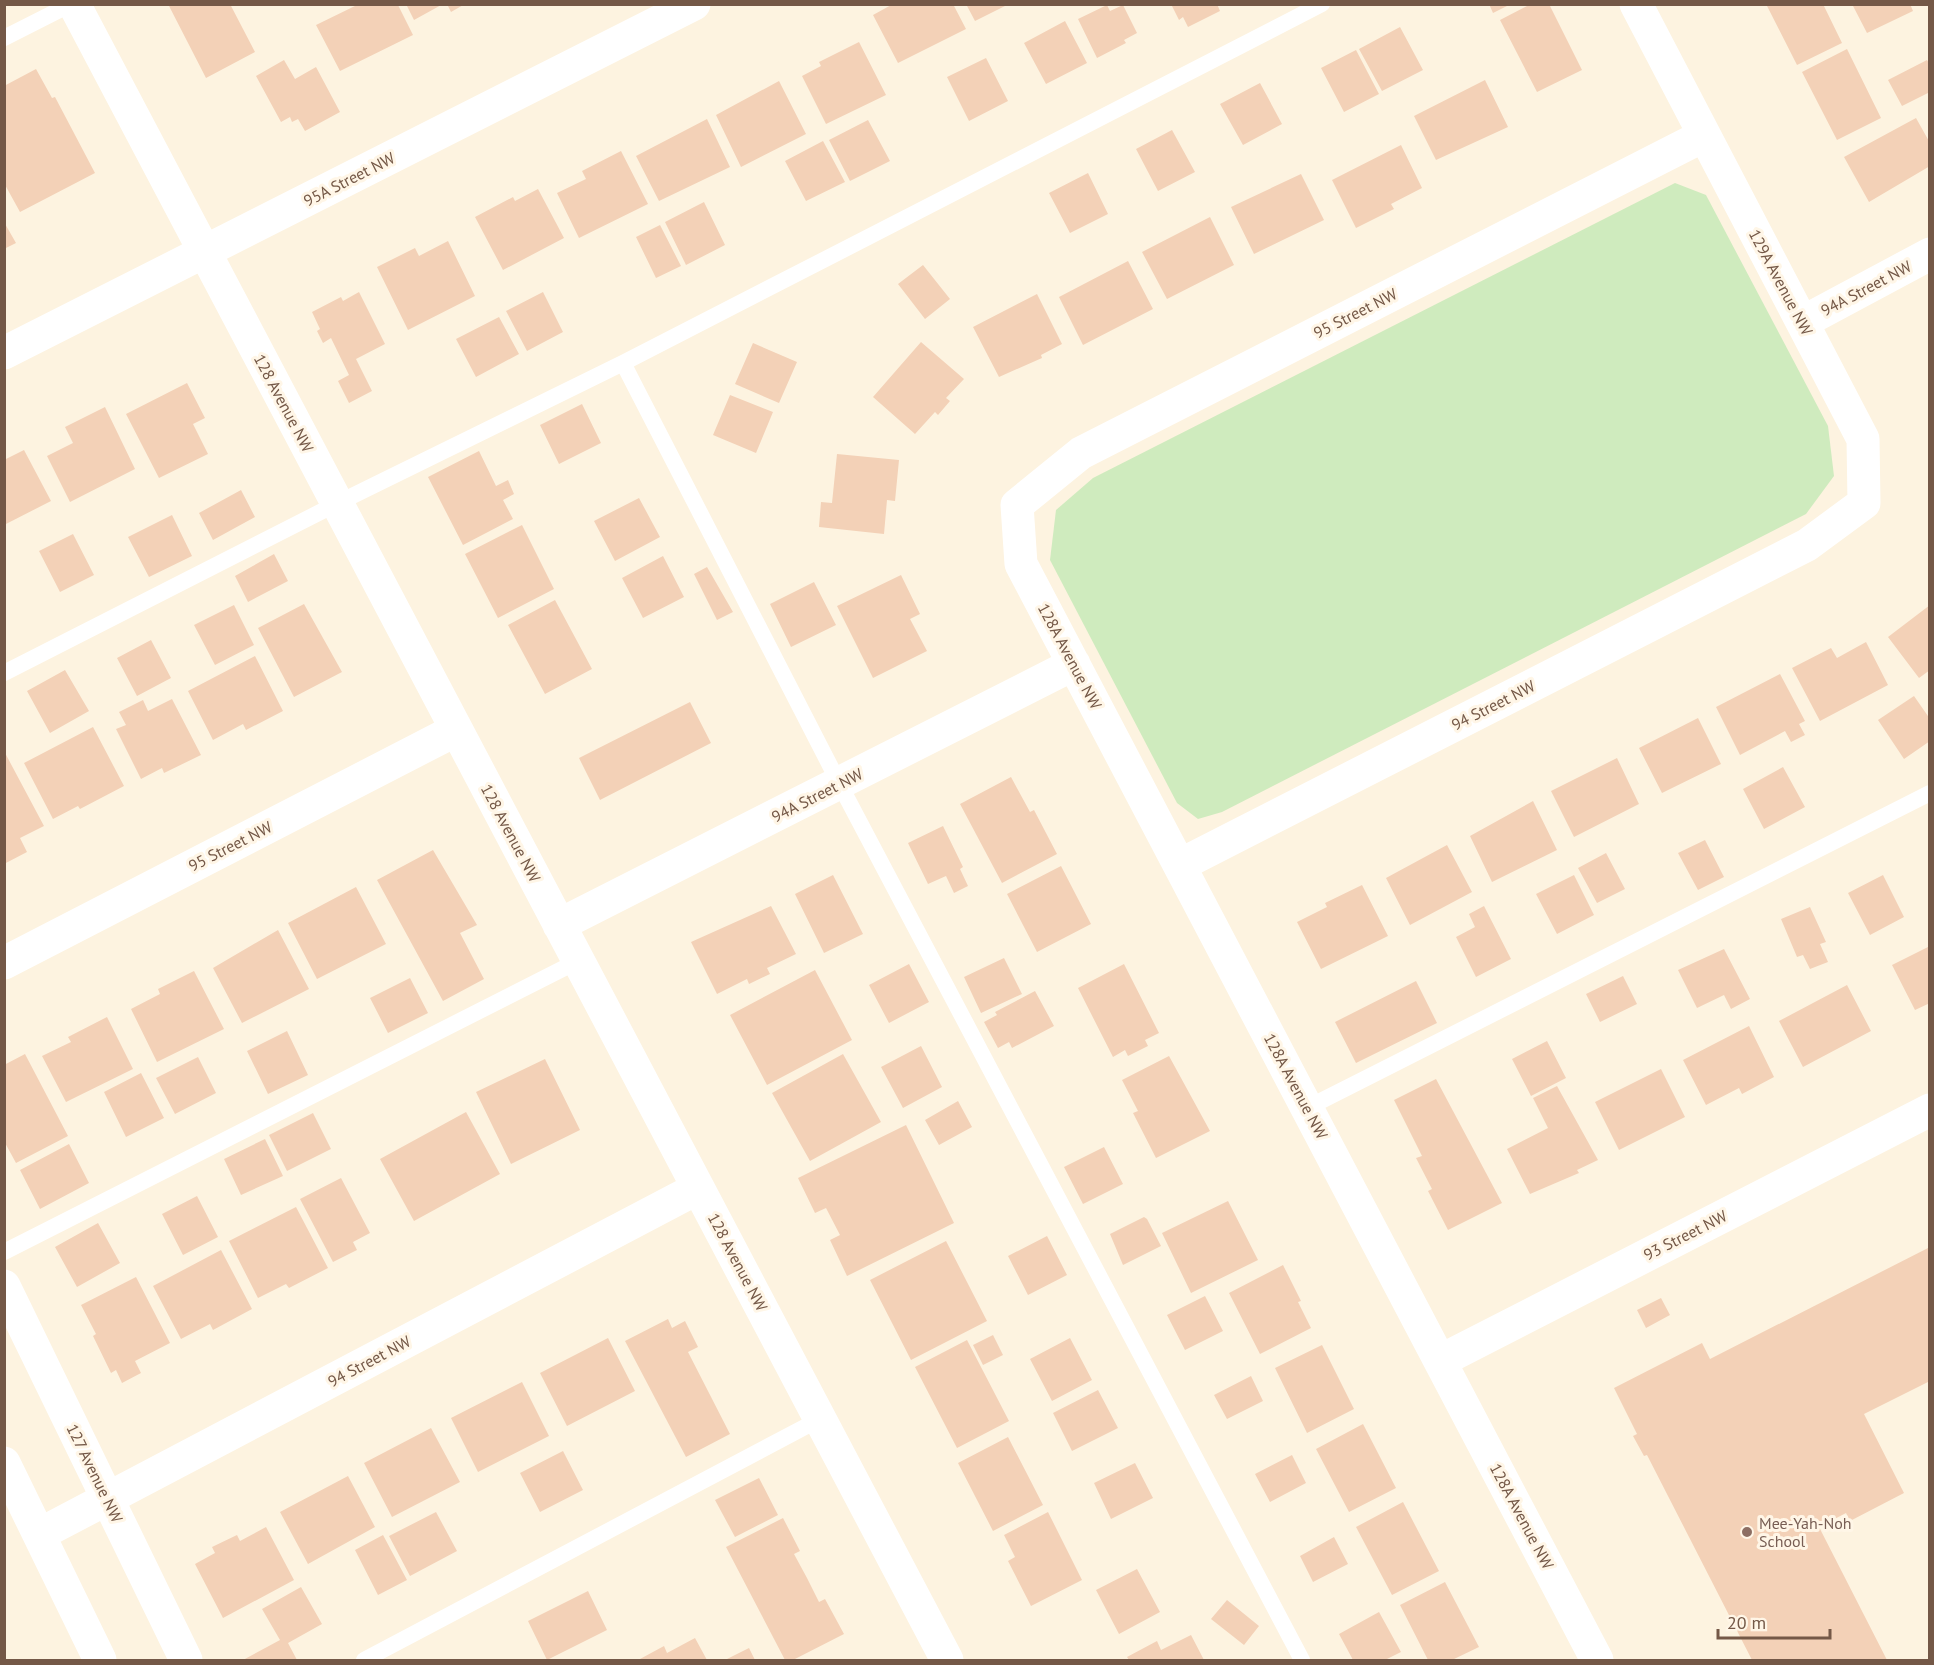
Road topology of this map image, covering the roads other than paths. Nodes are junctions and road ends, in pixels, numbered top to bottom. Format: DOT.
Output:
graph roads {
  1 [pos="73,4"];
  2 [pos="694,4"];
  3 [pos="1322,4"];
  4 [pos="1636,4"];
  5 [pos="4,38"];
  6 [pos="1703,136"];
  7 [pos="204,252"];
  8 [pos="1929,254"];
  9 [pos="1803,322"];
  10 [pos="4,353"];
  11 [pos="623,363"];
  12 [pos="338,503"];
  13 [pos="1017,505"];
  14 [pos="1807,545"];
  15 [pos="1074,664"];
  16 [pos="4,673"];
  17 [pos="456,730"];
  18 [pos="839,783"];
  19 [pos="1929,793"];
  20 [pos="1180,865"];
  21 [pos="559,925"];
  22 [pos="578,961"];
  23 [pos="4,963"];
  24 [pos="1307,1108"];
  25 [pos="1929,1110"];
  26 [pos="698,1188"];
  27 [pos="4,1252"];
  28 [pos="4,1286"];
  29 [pos="1440,1361"];
  30 [pos="820,1419"];
  31 [pos="4,1463"];
  32 [pos="108,1498"];
  33 [pos="40,1534"];
  34 [pos="100,1660"];
  35 [pos="186,1660"];
  36 [pos="364,1660"];
  37 [pos="948,1660"];
  38 [pos="1302,1660"];
  39 [pos="1597,1660"];
  1 -- 5 [label="lane"];
  1 -- 7 [label="street, 128 Avenue NW"];
  2 -- 7 [label="street, 95A Street NW"];
  3 -- 11 [label="lane"];
  4 -- 6 [label="street, 129A Avenue NW"];
  6 -- 9 [label="street, 129A Avenue NW"];
  6 -- 13 [label="street, 95 Street NW"];
  7 -- 10 [label="street, 95A Street NW"];
  7 -- 12 [label="street, 128 Avenue NW"];
  8 -- 9 [label="street, 94A Street NW"];
  9 -- 14 [label="street, 129A Avenue NW"];
  11 -- 12 [label="lane"];
  11 -- 18 [label="lane"];
  12 -- 16 [label="lane"];
  12 -- 17 [label="street, 128 Avenue NW"];
  13 -- 15 [label="street, 128A Avenue NW"];
  14 -- 20 [label="street, 94 Street NW"];
  15 -- 18 [label="street, 94A Street NW"];
  15 -- 20 [label="street, 128A Avenue NW"];
  17 -- 21 [label="street, 128 Avenue NW"];
  17 -- 23 [label="street, 95 Street NW"];
  18 -- 21 [label="street, 94A Street NW"];
  18 -- 38 [label="lane"];
  19 -- 24 [label="lane"];
  20 -- 24 [label="street, 128A Avenue NW"];
  21 -- 22 [label="street, 128 Avenue NW"];
  22 -- 26 [label="street, 128 Avenue NW"];
  22 -- 27 [label="lane"];
  24 -- 29 [label="street, 128A Avenue NW"];
  25 -- 29 [label="street, 93 Street NW"];
  26 -- 30 [label="street, 128 Avenue NW"];
  26 -- 32 [label="street, 94 Street NW"];
  28 -- 32 [label="street, 127 Avenue NW"];
  29 -- 39 [label="street, 128A Avenue NW"];
  30 -- 36 [label="lane"];
  30 -- 37 [label="street, 128 Avenue NW"];
  31 -- 33 [label="street"];
  32 -- 33 [label="street, 94 Street NW"];
  32 -- 35 [label="street, 127 Avenue NW"];
  33 -- 34 [label="street"];
}
